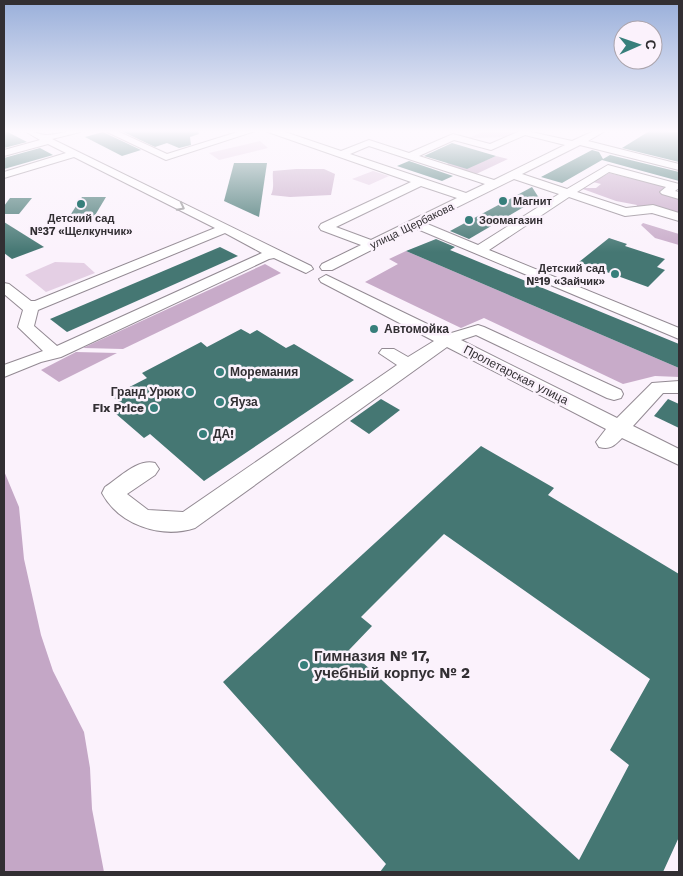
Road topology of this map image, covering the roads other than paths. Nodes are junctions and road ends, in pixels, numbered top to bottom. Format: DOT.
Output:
graph roads {
  1 [pos="18,171"];
  2 [pos="107,171"];
  3 [pos="389,171"];
  4 [pos="456,171"];
  5 [pos="522,171"];
  6 [pos="603,171"];
  7 [pos="619,171"];
  8 [pos="4,175"];
  9 [pos="514,175"];
  10 [pos="420,182"];
  11 [pos="496,184"];
  12 [pos="666,192"];
  13 [pos="568,193"];
  14 [pos="679,196"];
  15 [pos="468,198"];
  16 [pos="653,209"];
  17 [pos="679,217"];
  18 [pos="416,224"];
  19 [pos="224,230"];
  20 [pos="372,245"];
  21 [pos="478,250"];
  22 [pos="275,254"];
  23 [pos="326,273"];
  24 [pos="4,287"];
  25 [pos="32,307"];
  26 [pos="679,334"];
  27 [pos="448,340"];
  28 [pos="55,353"];
  29 [pos="388,354"];
  30 [pos="408,364"];
  31 [pos="4,372"];
  32 [pos="679,387"];
  33 [pos="614,394"];
  34 [pos="613,435"];
  35 [pos="679,458"];
  36 [pos="148,469"];
  1 -- 8 [label="street"];
  2 -- 19 [label="street, one-way"];
  3 -- 10 [label="street"];
  4 -- 11 [label="street"];
  5 -- 9 [label="street, улица Щербакова"];
  6 -- 13 [label="street"];
  7 -- 12 [label="street"];
  9 -- 11 [label="street, улица Щербакова"];
  9 -- 13 [label="street"];
  10 -- 15 [label="street"];
  10 -- 20 [label="street"];
  11 -- 15 [label="street, улица Щербакова"];
  12 -- 14 [label="street"];
  12 -- 16 [label="street"];
  13 -- 16 [label="street"];
  13 -- 21 [label="street"];
  15 -- 18 [label="street, улица Щербакова"];
  16 -- 17 [label="street"];
  18 -- 20 [label="street, улица Щербакова"];
  18 -- 21 [label="street"];
  19 -- 22 [label="street"];
  19 -- 25 [label="street"];
  20 -- 23 [label="street, улица Щербакова"];
  21 -- 26 [label="street"];
  22 -- 23 [label="street"];
  22 -- 28 [label="street"];
  23 -- 27 [label="street, Пролетарская улица"];
  24 -- 25 [label="street"];
  25 -- 28 [label="street"];
  27 -- 30 [label="street"];
  27 -- 33 [label="street"];
  27 -- 34 [label="street, Пролетарская улица"];
  28 -- 31 [label="street"];
  29 -- 30 [label="street"];
  30 -- 36 [label="street"];
  32 -- 34 [label="street"];
  34 -- 35 [label="street, Пролетарская улица"];
}
